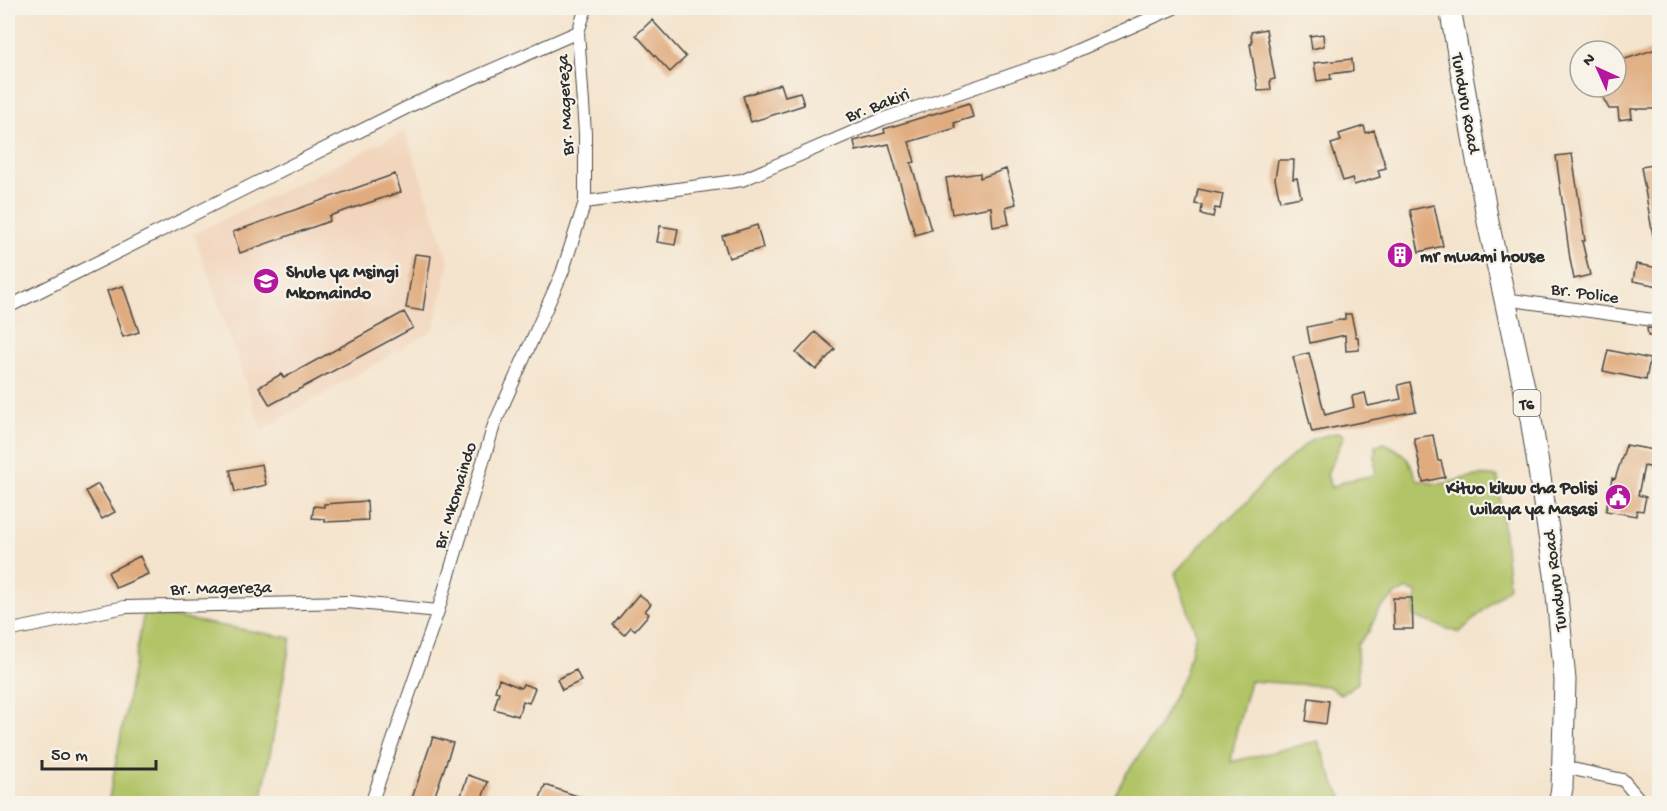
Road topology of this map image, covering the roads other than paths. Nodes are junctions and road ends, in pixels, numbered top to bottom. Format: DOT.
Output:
graph roads {
  1 [pos="586,8"];
  2 [pos="1174,8"];
  3 [pos="1450,8"];
  4 [pos="578,32"];
  5 [pos="585,202"];
  6 [pos="1505,299"];
  7 [pos="8,307"];
  8 [pos="1659,321"];
  9 [pos="438,611"];
  10 [pos="8,634"];
  11 [pos="1563,766"];
  12 [pos="371,804"];
  13 [pos="1559,804"];
  14 [pos="1643,804"];
  1 -- 4 [label="street, Br. Magereza"];
  2 -- 5 [label="street, Br. Bakiri"];
  3 -- 6 [label="highway, Tunduru Road / T6"];
  4 -- 5 [label="street, Br. Magereza"];
  4 -- 7 [label="street"];
  5 -- 9 [label="street, Br. Mkomaindo"];
  6 -- 8 [label="street, Br. Police"];
  6 -- 11 [label="highway, Tunduru Road / T6"];
  9 -- 10 [label="street, Br. Magereza"];
  9 -- 12 [label="street, Br. Mkomaindo"];
  11 -- 13 [label="highway, Tunduru Road / T6"];
  11 -- 14 [label="street"];
}
